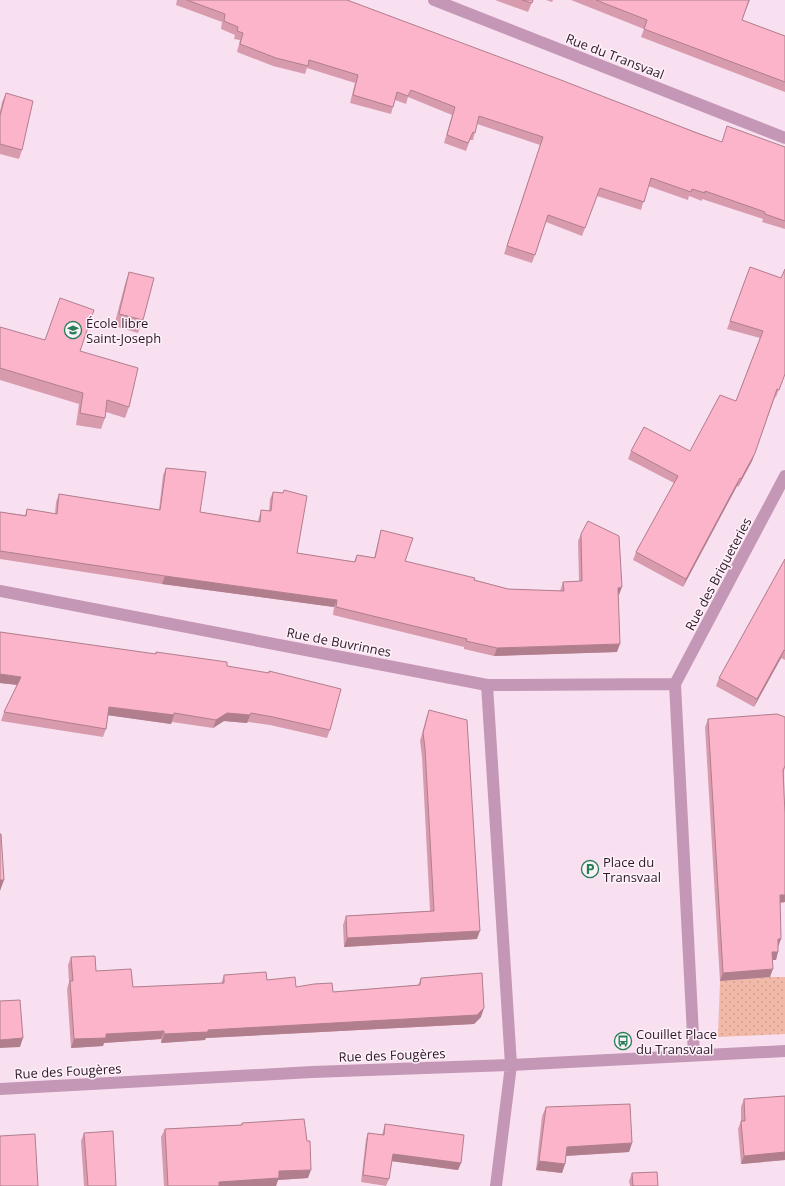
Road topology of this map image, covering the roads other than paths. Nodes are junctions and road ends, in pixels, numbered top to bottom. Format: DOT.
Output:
graph roads {
  1 [pos="434,0"];
  2 [pos="785,138"];
  3 [pos="785,476"];
  4 [pos="0,591"];
  5 [pos="675,684"];
  6 [pos="487,685"];
  7 [pos="785,1051"];
  8 [pos="694,1055"];
  9 [pos="511,1065"];
  10 [pos="0,1089"];
  11 [pos="496,1186"];
  1 -- 2 [label="street, Rue du Transvaal"];
  3 -- 5 [label="street, Rue des Briqueteries"];
  4 -- 6 [label="street, Rue de Buvrinnes"];
  5 -- 6 [label="street, Rue de Buvrinnes"];
  5 -- 8 [label="street"];
  6 -- 9 [label="street"];
  7 -- 8 [label="street, Rue des Fougères"];
  8 -- 9 [label="street, Rue des Fougères"];
  9 -- 10 [label="street, Rue des Fougères"];
  9 -- 11 [label="street"];
}
